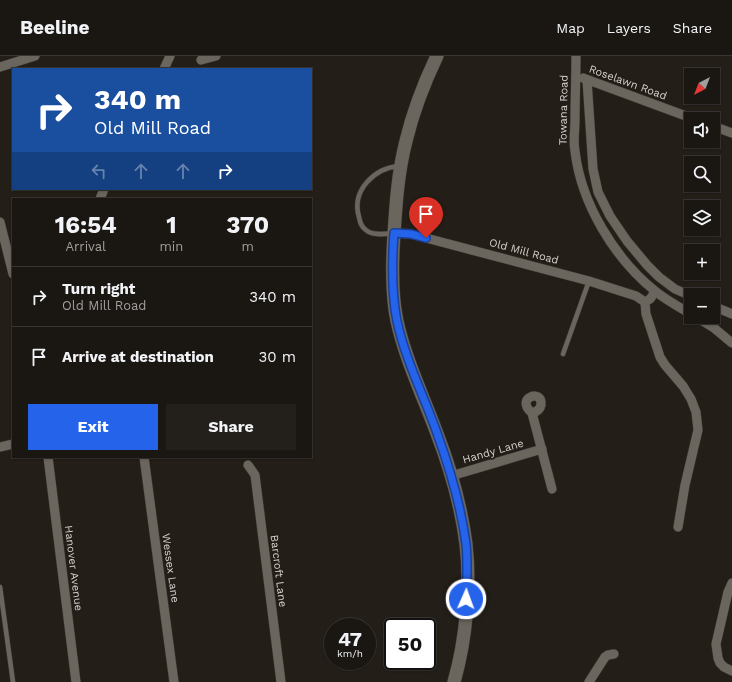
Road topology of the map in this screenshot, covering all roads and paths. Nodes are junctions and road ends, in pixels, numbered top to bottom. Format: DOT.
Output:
graph roads {
  1 [pos="35,56"];
  2 [pos="170,56"];
  3 [pos="216,56"];
  4 [pos="437,56"];
  5 [pos="576,56"];
  6 [pos="202,60"];
  7 [pos="0,67"];
  8 [pos="164,68"];
  9 [pos="576,75"];
  10 [pos="587,80"];
  11 [pos="684,115"];
  12 [pos="720,129"];
  13 [pos="732,133"];
  14 [pos="401,165"];
  15 [pos="0,222"];
  16 [pos="394,233"];
  17 [pos="12,270"];
  18 [pos="589,280"];
  19 [pos="675,289"];
  20 [pos="655,292"];
  21 [pos="684,293"];
  22 [pos="668,300"];
  23 [pos="645,302"];
  24 [pos="720,309"];
  25 [pos="684,310"];
  26 [pos="732,314"];
  27 [pos="707,324"];
  28 [pos="732,343"];
  29 [pos="563,354"];
  30 [pos="532,413"];
  31 [pos="12,444"];
  32 [pos="0,447"];
  33 [pos="542,449"];
  34 [pos="48,458"];
  35 [pos="144,458"];
  36 [pos="248,465"];
  37 [pos="451,476"];
  38 [pos="552,489"];
  39 [pos="678,527"];
  40 [pos="732,583"];
  41 [pos="0,587"];
  42 [pos="614,654"];
  43 [pos="732,671"];
  44 [pos="13,682"];
  45 [pos="76,682"];
  46 [pos="174,682"];
  47 [pos="281,682"];
  48 [pos="454,682"];
  49 [pos="589,682"];
  1 -- 7 [label="street"];
  2 -- 8 [label="street"];
  3 -- 6 [label="street"];
  4 -- 14 [label="main road"];
  5 -- 9 [label="street, Towana Road"];
  9 -- 10 [label="street, Roselawn Road"];
  9 -- 20 [label="street, Towana Road"];
  10 -- 11 [label="street, Roselawn Road"];
  10 -- 19 [label="street"];
  12 -- 13 [label="street"];
  14 -- 16 [label="main road"];
  14 -- 16 [label="lane"];
  15 -- 17 [label="street"];
  16 -- 18 [label="street, Old Mill Road"];
  16 -- 37 [label="main road"];
  18 -- 23 [label="street, Old Mill Road"];
  18 -- 29 [label="lane"];
  19 -- 21 [label="street"];
  19 -- 22 [label="street"];
  20 -- 22 [label="street, Towana Road"];
  20 -- 23 [label="street"];
  22 -- 25 [label="street, Towana Road"];
  23 -- 39 [label="street"];
  24 -- 26 [label="street"];
  27 -- 28 [label="street"];
  30 -- 33 [label="street, Handy Lane"];
  31 -- 32 [label="street"];
  33 -- 37 [label="street, Handy Lane"];
  33 -- 38 [label="street, Handy Lane"];
  34 -- 45 [label="street, Hanover Avenue"];
  35 -- 46 [label="street, Wessex Lane"];
  36 -- 47 [label="street, Barcroft Lane"];
  37 -- 48 [label="main road"];
  40 -- 43 [label="street"];
  41 -- 44 [label="lane"];
  42 -- 49 [label="street"];
}
